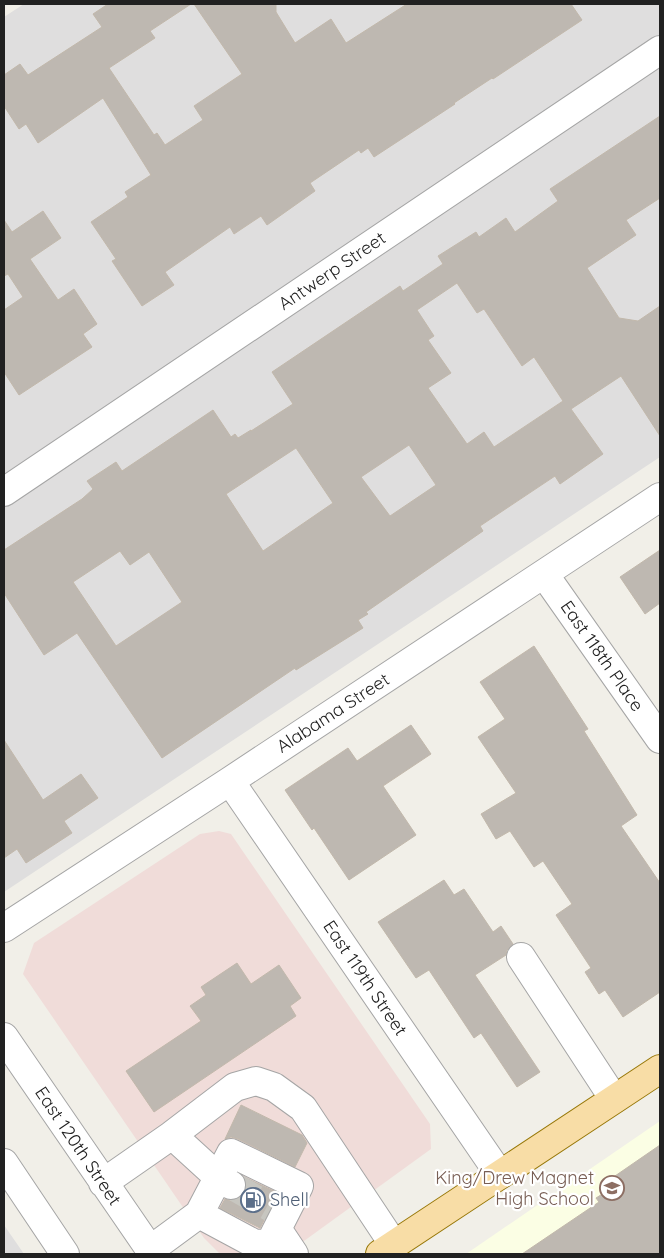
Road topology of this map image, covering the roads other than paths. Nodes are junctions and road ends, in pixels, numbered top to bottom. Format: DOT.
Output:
graph roads {
  1 [pos="660,50"];
  2 [pos="4,492"];
  3 [pos="660,497"];
  4 [pos="544,574"];
  5 [pos="660,739"];
  6 [pos="230,781"];
  7 [pos="4,928"];
  8 [pos="521,957"];
  9 [pos="4,1037"];
  10 [pos="660,1068"];
  11 [pos="614,1099"];
  12 [pos="172,1134"];
  13 [pos="4,1163"];
  14 [pos="500,1175"];
  15 [pos="225,1180"];
  16 [pos="103,1183"];
  17 [pos="199,1214"];
  18 [pos="279,1218"];
  19 [pos="387,1250"];
  20 [pos="152,1252"];
  21 [pos="66,1254"];
  22 [pos="294,1254"];
  1 -- 2 [label="street, Antwerp Street"];
  3 -- 4 [label="street, Alabama Street"];
  4 -- 5 [label="street, East 118th Place"];
  4 -- 6 [label="street, Alabama Street"];
  6 -- 7 [label="street, Alabama Street"];
  6 -- 14 [label="street, East 119th Street"];
  8 -- 11 [label="street"];
  9 -- 16 [label="street, East 120th Street"];
  10 -- 11 [label="main road"];
  11 -- 14 [label="main road"];
  12 -- 15 [label="street"];
  12 -- 16 [label="street"];
  12 -- 19 [label="street"];
  13 -- 21 [label="street"];
  14 -- 19 [label="main road"];
  15 -- 17 [label="street"];
  15 -- 18 [label="street"];
  16 -- 20 [label="street, East 120th Street"];
  17 -- 18 [label="street"];
  17 -- 20 [label="street"];
  18 -- 22 [label="street"];
}
